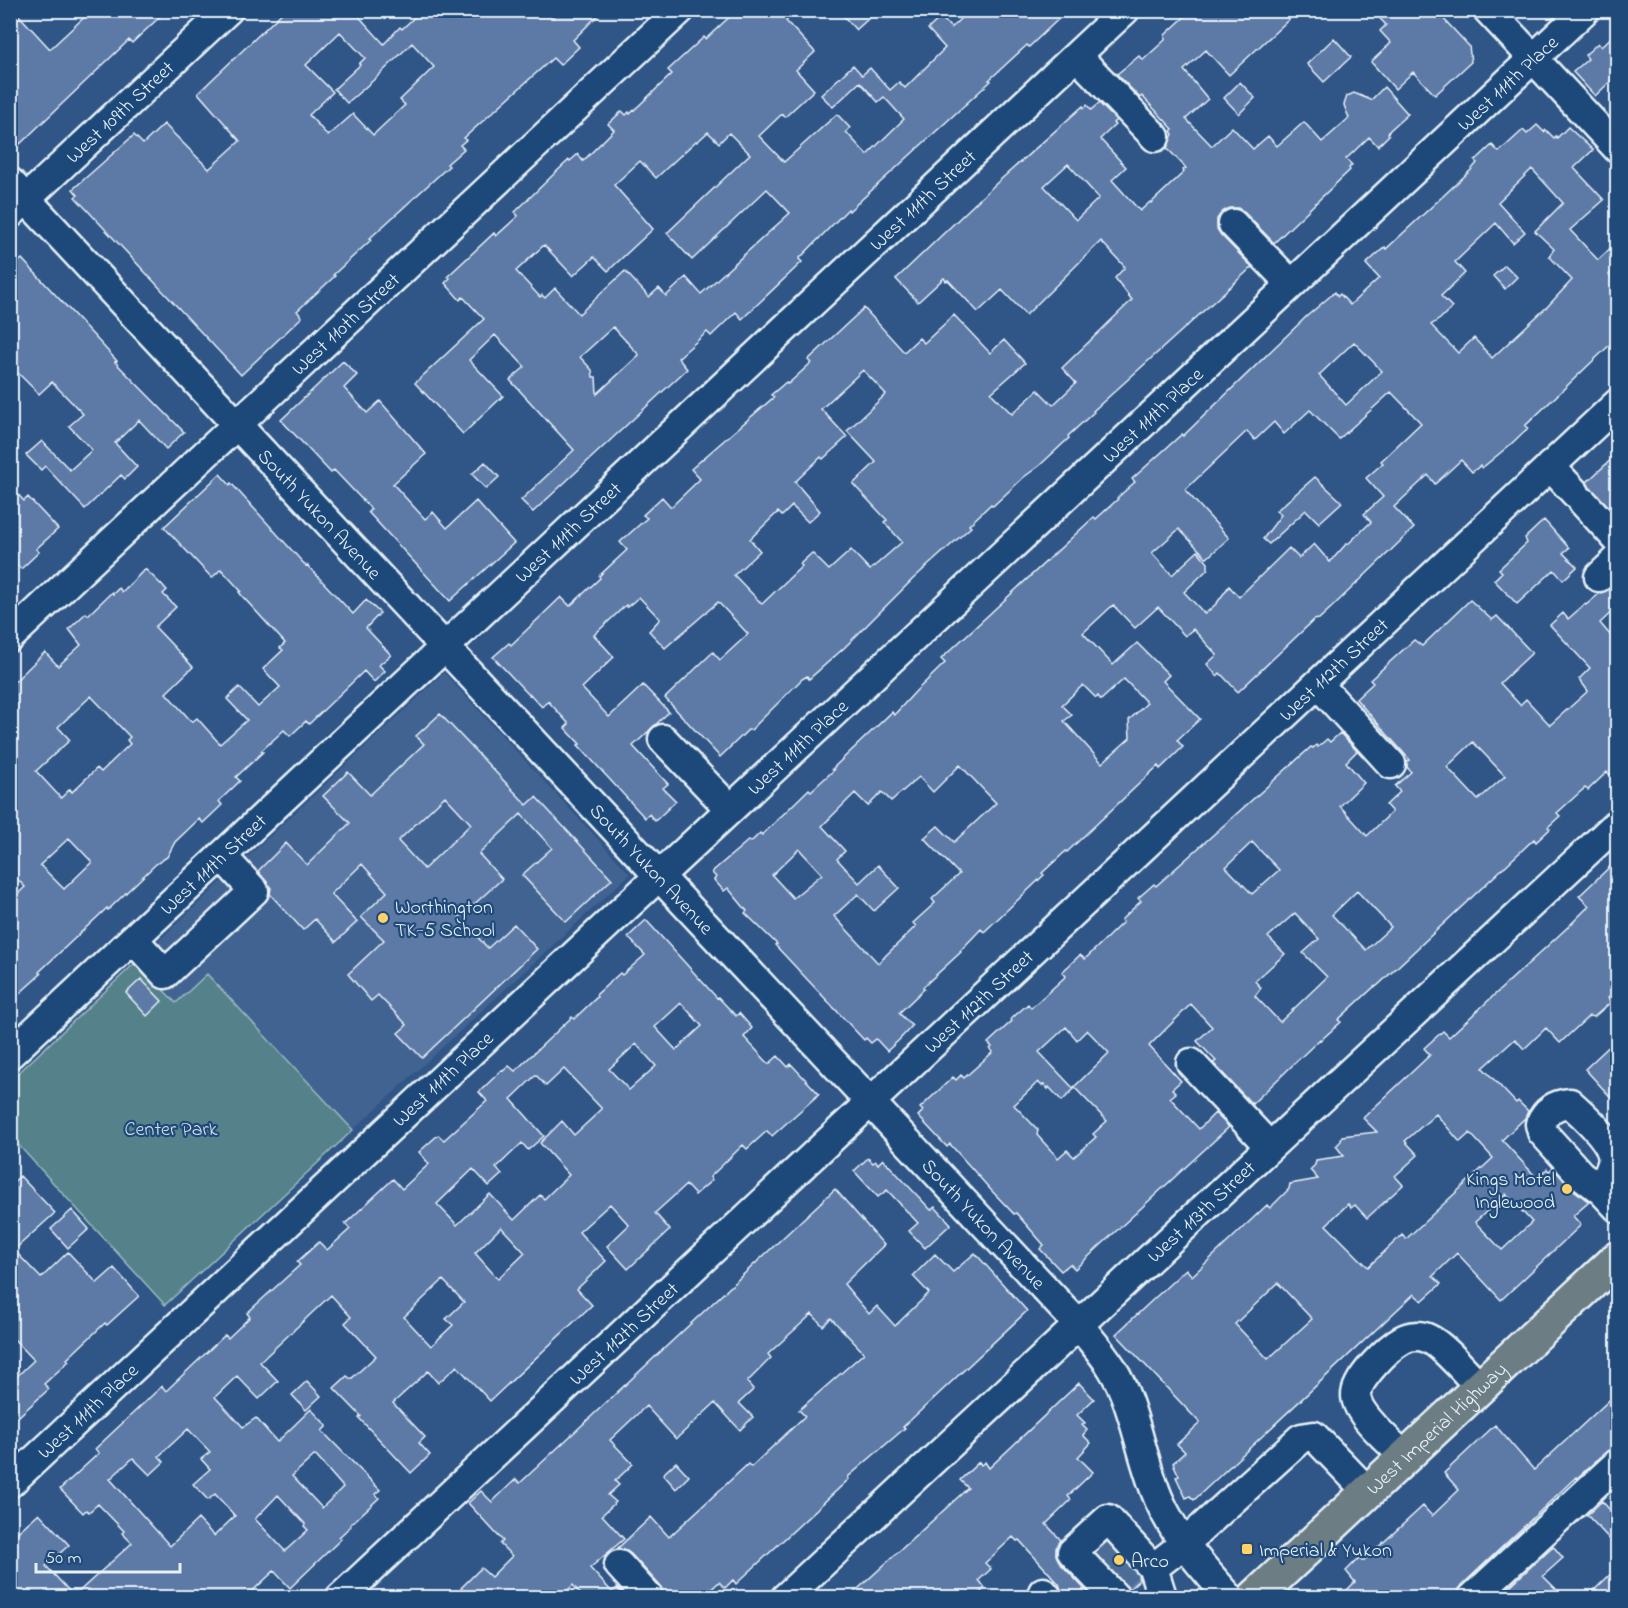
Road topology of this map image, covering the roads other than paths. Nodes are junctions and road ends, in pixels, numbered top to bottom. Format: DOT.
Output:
graph roads {
  1 [pos="228,10"];
  2 [pos="680,10"];
  3 [pos="1125,10"];
  4 [pos="1488,10"];
  5 [pos="1584,10"];
  6 [pos="1077,56"];
  7 [pos="1533,59"];
  8 [pos="1155,137"];
  9 [pos="1617,149"];
  10 [pos="16,198"];
  11 [pos="1233,224"];
  12 [pos="1291,284"];
  13 [pos="1617,403"];
  14 [pos="238,424"];
  15 [pos="1550,466"];
  16 [pos="1617,540"];
  17 [pos="10,637"];
  18 [pos="445,647"];
  19 [pos="1318,684"];
  20 [pos="663,739"];
  21 [pos="1391,764"];
  22 [pos="730,809"];
  23 [pos="1617,823"];
  24 [pos="222,856"];
  25 [pos="659,875"];
  26 [pos="133,939"];
  27 [pos="10,1054"];
  28 [pos="1191,1063"];
  29 [pos="871,1101"];
  30 [pos="1269,1146"];
  31 [pos="1617,1258"];
  32 [pos="1078,1324"];
  33 [pos="1480,1387"];
  34 [pos="1405,1456"];
  35 [pos="1617,1463"];
  36 [pos="10,1483"];
  37 [pos="1367,1491"];
  38 [pos="1184,1544"];
  39 [pos="1135,1552"];
  40 [pos="619,1564"];
  41 [pos="1105,1579"];
  42 [pos="340,1598"];
  43 [pos="649,1598"];
  44 [pos="785,1598"];
  45 [pos="1160,1598"];
  46 [pos="1230,1598"];
  47 [pos="1254,1598"];
  48 [pos="1472,1598"];
  1 -- 10 [label="street, West 109th Street"];
  2 -- 14 [label="street, West 110th Street"];
  3 -- 6 [label="street, West 111th Street"];
  4 -- 7 [label="street"];
  5 -- 7 [label="street, West 111th Place"];
  6 -- 8 [label="street"];
  6 -- 18 [label="street, West 111th Street"];
  7 -- 9 [label="street"];
  7 -- 12 [label="street, West 111th Place"];
  10 -- 14 [label="street, South Yukon Avenue"];
  11 -- 12 [label="street"];
  12 -- 22 [label="street, West 111th Place"];
  13 -- 15 [label="street, West 112th Street"];
  14 -- 17 [label="street, West 110th Street"];
  14 -- 18 [label="street, South Yukon Avenue"];
  15 -- 16 [label="street"];
  15 -- 19 [label="street, West 112th Street"];
  18 -- 24 [label="street, West 111th Street"];
  18 -- 25 [label="street, South Yukon Avenue"];
  19 -- 21 [label="street"];
  19 -- 29 [label="street, West 112th Street"];
  20 -- 22 [label="street"];
  22 -- 25 [label="street, West 111th Place"];
  23 -- 30 [label="street, West 113th Street"];
  24 -- 26 [label="street, West 111th Street"];
  24 -- 26 [label="street"];
  25 -- 29 [label="street, South Yukon Avenue"];
  25 -- 36 [label="street, West 111th Place"];
  26 -- 27 [label="street, West 111th Street"];
  28 -- 30 [label="street"];
  29 -- 32 [label="street, South Yukon Avenue"];
  29 -- 42 [label="street, West 112th Street"];
  30 -- 32 [label="street, West 113th Street"];
  31 -- 33 [label="main road, West Imperial Highway"];
  32 -- 38 [label="street, South Yukon Avenue"];
  32 -- 44 [label="street, West 113th Street"];
  33 -- 34 [label="main road, West Imperial Highway"];
  33 -- 34 [label="street"];
  34 -- 37 [label="main road, West Imperial Highway"];
  35 -- 48 [label="street"];
  37 -- 38 [label="street"];
  37 -- 47 [label="main road, West Imperial Highway"];
  38 -- 39 [label="street"];
  38 -- 46 [label="street, South Yukon Avenue"];
  39 -- 41 [label="street"];
  39 -- 45 [label="street"];
  40 -- 43 [label="street"];
}
